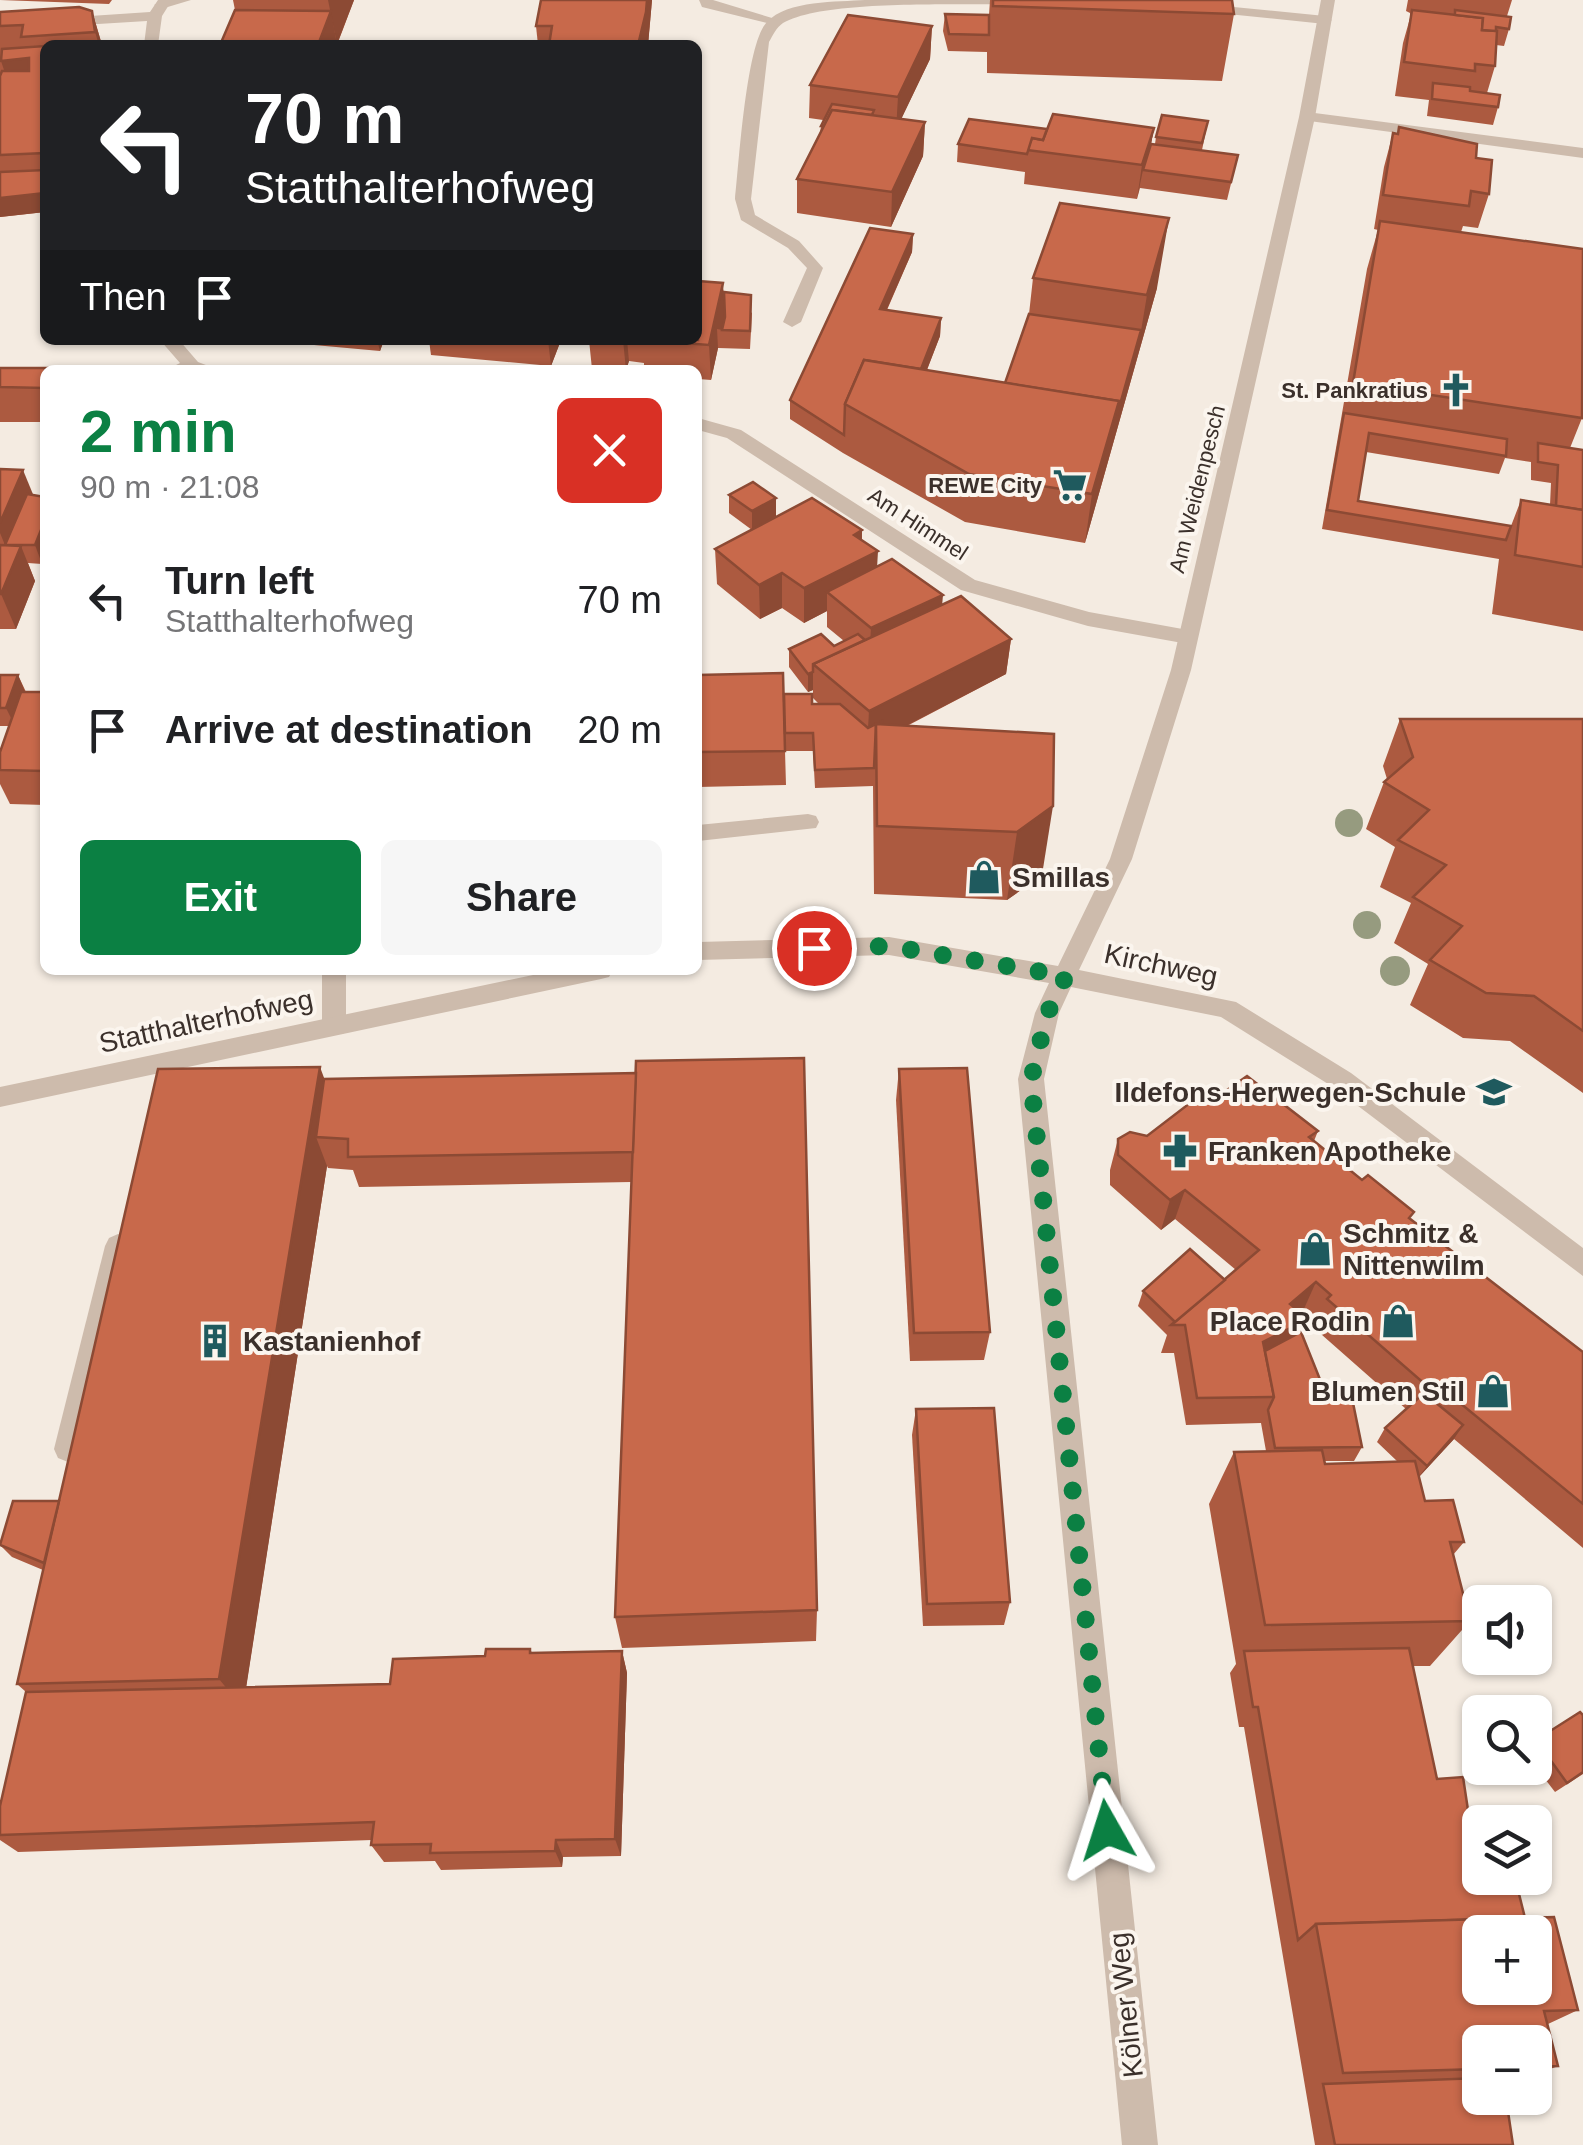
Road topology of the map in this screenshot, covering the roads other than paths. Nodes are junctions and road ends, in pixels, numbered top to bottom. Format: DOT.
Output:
graph roads {
  1 [pos="184,0"];
  2 [pos="706,0"];
  3 [pos="1000,0"];
  4 [pos="160,7"];
  5 [pos="1195,8"];
  6 [pos="1327,10"];
  7 [pos="775,21"];
  8 [pos="0,26"];
  9 [pos="152,40"];
  10 [pos="1307,117"];
  11 [pos="1583,153"];
  12 [pos="792,322"];
  13 [pos="172,345"];
  14 [pos="189,365"];
  15 [pos="702,425"];
  16 [pos="1188,637"];
  17 [pos="808,822"];
  18 [pos="702,833"];
  19 [pos="702,951"];
  20 [pos="334,975"];
  21 [pos="577,975"];
  22 [pos="1066,976"];
  23 [pos="334,1024"];
  24 [pos="162,1062"];
  25 [pos="0,1097"];
  26 [pos="153,1100"];
  27 [pos="125,1217"];
  28 [pos="1583,1264"];
  29 [pos="68,1450"];
  30 [pos="1140,2145"];
  1 -- 4 [label="street"];
  2 -- 7 [label="street"];
  3 -- 7 [label="street"];
  4 -- 8 [label="street"];
  4 -- 9 [label="street"];
  5 -- 6 [label="street"];
  6 -- 10 [label="street, Am Weidenpesch"];
  7 -- 12 [label="street"];
  10 -- 11 [label="street"];
  10 -- 16 [label="street, Am Weidenpesch"];
  13 -- 14 [label="street"];
  15 -- 16 [label="street, Am Himmel"];
  16 -- 22 [label="street, Am Weidenpesch"];
  17 -- 18 [label="street"];
  19 -- 22 [label="street"];
  20 -- 23 [label="street"];
  21 -- 23 [label="street, Statthalterhofweg"];
  22 -- 28 [label="street, Kirchweg"];
  22 -- 30 [label="street, Kölner Weg"];
  23 -- 24 [label="street, Statthalterhofweg"];
  24 -- 25 [label="street, Statthalterhofweg"];
  24 -- 26 [label="street"];
  27 -- 29 [label="street"];
}
